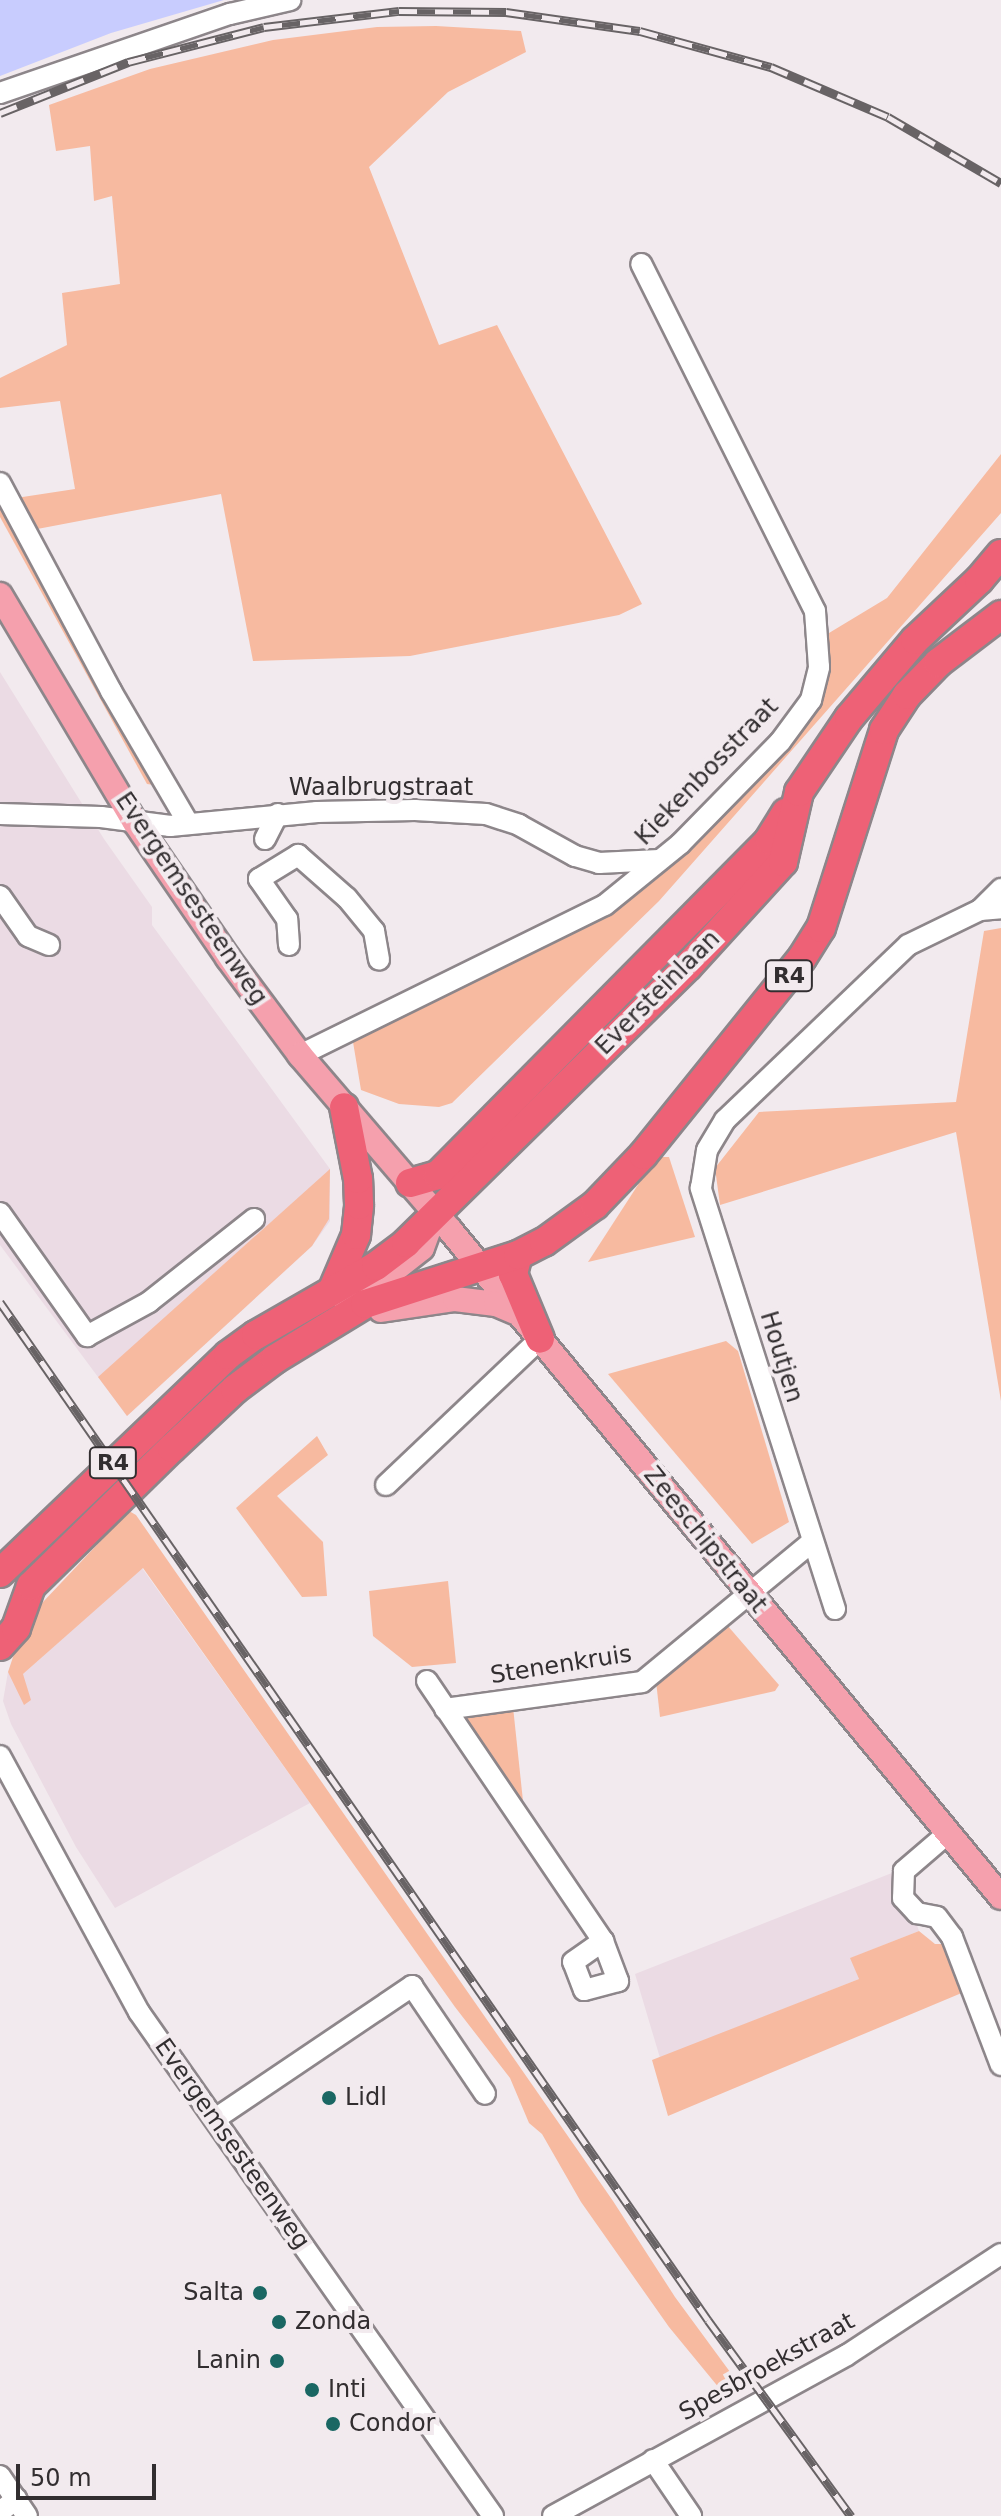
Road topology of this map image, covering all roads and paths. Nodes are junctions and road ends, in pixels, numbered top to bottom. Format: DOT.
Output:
graph roads {
  1 [pos="290,0"];
  2 [pos="0,93"];
  3 [pos="641,264"];
  4 [pos="0,483"];
  5 [pos="1001,554"];
  6 [pos="0,595"];
  7 [pos="1001,615"];
  8 [pos="799,792"];
  9 [pos="0,814"];
  10 [pos="278,814"];
  11 [pos="135,822"];
  12 [pos="188,823"];
  13 [pos="265,839"];
  14 [pos="659,860"];
  15 [pos="1001,889"];
  16 [pos="0,896"];
  17 [pos="1001,908"];
  18 [pos="980,910"];
  19 [pos="49,945"];
  20 [pos="289,945"];
  21 [pos="379,960"];
  22 [pos="300,1055"];
  23 [pos="344,1107"];
  24 [pos="410,1183"];
  25 [pos="0,1213"];
  26 [pos="435,1213"];
  27 [pos="254,1219"];
  28 [pos="518,1255"];
  29 [pos="481,1267"];
  30 [pos="333,1289"];
  31 [pos="520,1314"];
  32 [pos="327,1324"];
  33 [pos="540,1339"];
  34 [pos="386,1485"];
  35 [pos="812,1542"];
  36 [pos="0,1573"];
  37 [pos="750,1594"];
  38 [pos="835,1609"];
  39 [pos="0,1646"];
  40 [pos="427,1681"];
  41 [pos="445,1709"];
  42 [pos="0,1756"];
  43 [pos="947,1834"];
  44 [pos="1001,1897"];
  45 [pos="603,1941"];
  46 [pos="1001,2065"];
  47 [pos="485,2094"];
  48 [pos="215,2119"];
  49 [pos="1001,2254"];
  50 [pos="653,2460"];
  51 [pos="0,2476"];
  52 [pos="15,2509"];
  53 [pos="493,2516"];
  54 [pos="553,2516"];
  55 [pos="691,2516"];
  1 -- 2 [label="street"];
  3 -- 14 [label="street, Kiekenbosstraat"];
  4 -- 12 [label="street"];
  5 -- 8 [label="highway, Eversteinlaan / R4"];
  6 -- 11 [label="main road, Evergemsesteenweg"];
  7 -- 28 [label="highway, R4"];
  8 -- 24 [label="highway"];
  8 -- 26 [label="highway, Eversteinlaan / R4"];
  9 -- 11 [label="street, Waalbrugstraat"];
  10 -- 12 [label="street, Waalbrugstraat"];
  10 -- 13 [label="street"];
  10 -- 14 [label="street, Waalbrugstraat"];
  11 -- 12 [label="street, Waalbrugstraat"];
  11 -- 22 [label="main road, Evergemsesteenweg"];
  14 -- 22 [label="street, Kiekenbosstraat"];
  15 -- 18 [label="street"];
  16 -- 19 [label="street"];
  17 -- 18 [label="street"];
  18 -- 35 [label="street, Houtjen"];
  20 -- 21 [label="street"];
  22 -- 23 [label="main road, Evergemsesteenweg"];
  23 -- 24 [label="main road, Evergemsesteenweg"];
  23 -- 30 [label="highway"];
  24 -- 26 [label="main road, Zeeschipstraat"];
  25 -- 27 [label="street"];
  26 -- 29 [label="main road, Zeeschipstraat"];
  26 -- 30 [label="highway, Eversteinlaan / R4"];
  26 -- 32 [label="main road"];
  28 -- 29 [label="highway, R4"];
  28 -- 33 [label="highway"];
  29 -- 31 [label="main road, Zeeschipstraat"];
  29 -- 32 [label="highway, R4"];
  30 -- 36 [label="highway, Eversteinlaan / R4"];
  31 -- 32 [label="main road"];
  31 -- 33 [label="main road, Zeeschipstraat"];
  32 -- 39 [label="highway, R4"];
  33 -- 34 [label="street"];
  33 -- 37 [label="main road, Zeeschipstraat"];
  35 -- 37 [label="street"];
  35 -- 38 [label="street, Houtjen"];
  37 -- 41 [label="street, Stenenkruis"];
  37 -- 43 [label="main road, Zeeschipstraat"];
  40 -- 41 [label="street"];
  41 -- 45 [label="street"];
  42 -- 48 [label="street, Evergemsesteenweg"];
  43 -- 44 [label="main road, Zeeschipstraat"];
  43 -- 46 [label="street"];
  47 -- 48 [label="street"];
  48 -- 53 [label="street, Evergemsesteenweg"];
  49 -- 50 [label="street, Spesbroekstraat"];
  50 -- 54 [label="street, Spesbroekstraat"];
  50 -- 55 [label="street"];
  51 -- 52 [label="street"];
}
